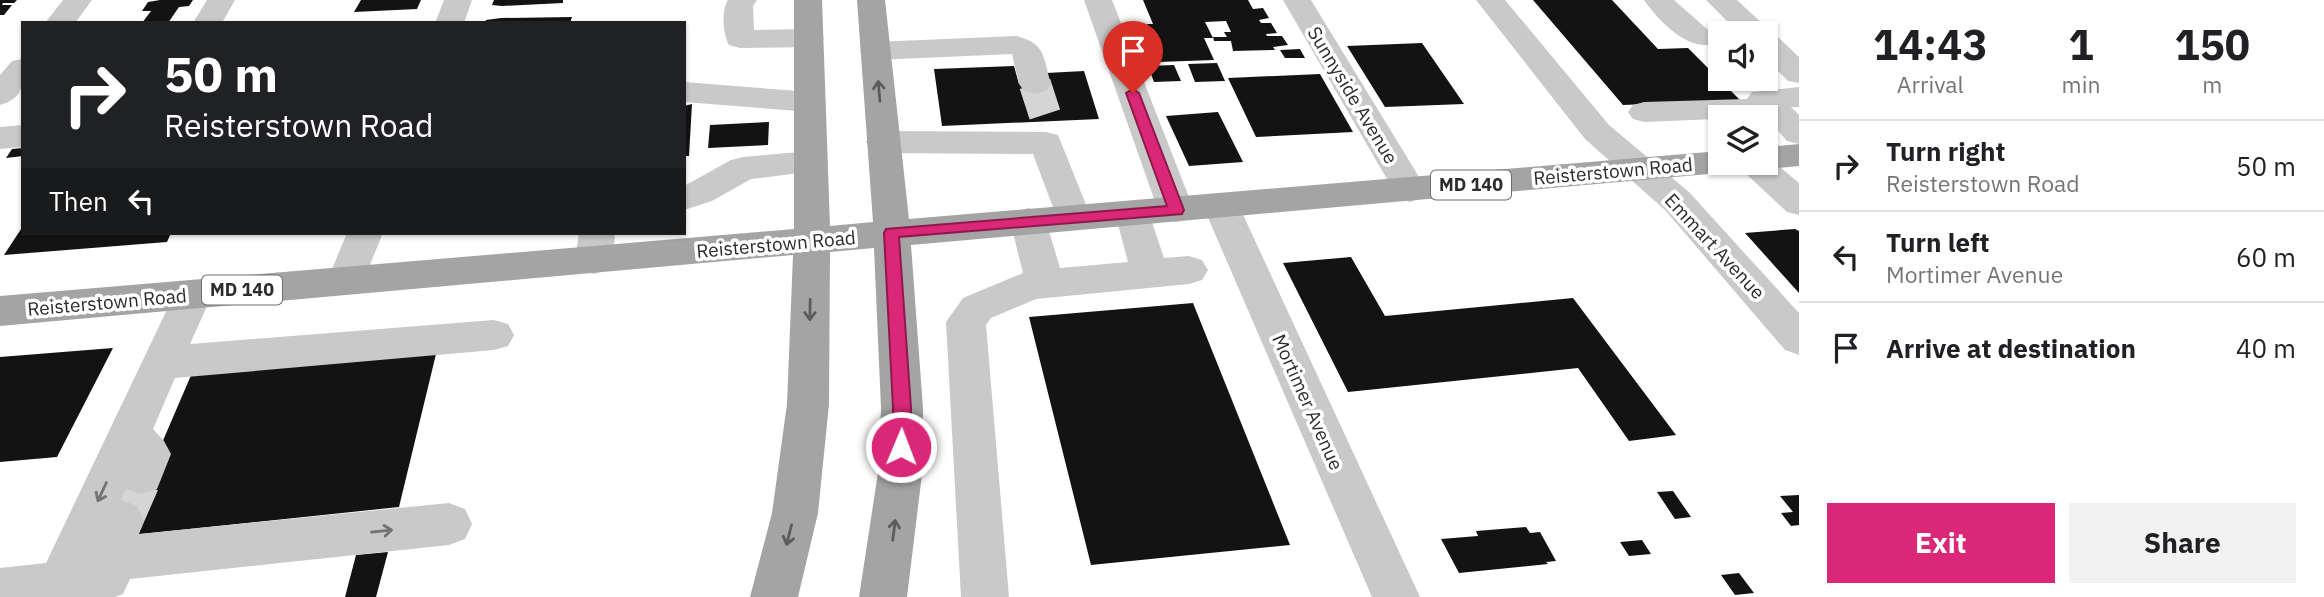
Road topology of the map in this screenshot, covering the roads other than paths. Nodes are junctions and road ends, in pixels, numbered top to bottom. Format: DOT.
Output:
graph roads {
  1 [pos="78,0"];
  2 [pos="221,0"];
  3 [pos="458,0"];
  4 [pos="743,0"];
  5 [pos="808,0"];
  6 [pos="870,0"];
  7 [pos="1098,0"];
  8 [pos="1297,0"];
  9 [pos="1490,0"];
  10 [pos="1658,0"];
  11 [pos="1720,0"];
  12 [pos="61,21"];
  13 [pos="208,21"];
  14 [pos="450,21"];
  15 [pos="1743,21"];
  16 [pos="809,38"];
  17 [pos="1708,39"];
  18 [pos="875,51"];
  19 [pos="1778,54"];
  20 [pos="21,66"];
  21 [pos="0,67"];
  22 [pos="21,69"];
  23 [pos="1799,74"];
  24 [pos="1035,83"];
  25 [pos="686,92"];
  26 [pos="0,95"];
  27 [pos="1769,95"];
  28 [pos="810,102"];
  29 [pos="1644,112"];
  30 [pos="1799,133"];
  31 [pos="21,136"];
  32 [pos="0,138"];
  33 [pos="883,142"];
  34 [pos="1799,155"];
  35 [pos="1778,157"];
  36 [pos="811,162"];
  37 [pos="1708,163"];
  38 [pos="1639,169"];
  39 [pos="1768,175"];
  40 [pos="1410,190"];
  41 [pos="686,197"];
  42 [pos="1799,203"];
  43 [pos="1221,206"];
  44 [pos="1176,210"];
  45 [pos="1133,213"];
  46 [pos="1073,217"];
  47 [pos="1028,221"];
  48 [pos="892,233"];
  49 [pos="364,235"];
  50 [pos="812,241"];
  51 [pos="596,246"];
  52 [pos="346,281"];
  53 [pos="1045,283"];
  54 [pos="193,295"];
  55 [pos="0,311"];
  56 [pos="494,335"];
  57 [pos="1799,339"];
  58 [pos="162,363"];
  59 [pos="449,524"];
  60 [pos="340,551"];
  61 [pos="0,591"];
  62 [pos="774,597"];
  63 [pos="883,597"];
  64 [pos="985,597"];
  65 [pos="1396,597"];
  1 -- 12 [label="street"];
  2 -- 13 [label="street"];
  3 -- 14 [label="street"];
  4 -- 16 [label="street"];
  5 -- 16 [label="main road"];
  6 -- 18 [label="main road"];
  7 -- 44 [label="street"];
  8 -- 40 [label="street, Sunnyside Avenue"];
  9 -- 38 [label="street, Emmart Avenue"];
  10 -- 17 [label="street"];
  11 -- 15 [label="street"];
  16 -- 28 [label="main road"];
  18 -- 24 [label="street"];
  33 -- 18 [label="main road, one-way"];
  19 -- 23 [label="street"];
  20 -- 21 [label="street"];
  22 -- 26 [label="street"];
  25 -- 28 [label="street"];
  27 -- 29 [label="street"];
  27 -- 30 [label="street"];
  28 -- 36 [label="main road"];
  31 -- 32 [label="street"];
  33 -- 46 [label="street"];
  33 -- 48 [label="main road"];
  34 -- 35 [label="main road"];
  36 -- 41 [label="street"];
  36 -- 50 [label="main road"];
  37 -- 38 [label="main road, Reisterstown Road / MD 140"];
  38 -- 40 [label="main road, Reisterstown Road / MD 140"];
  38 -- 57 [label="street, Emmart Avenue"];
  39 -- 42 [label="street"];
  40 -- 43 [label="main road, Reisterstown Road / MD 140"];
  43 -- 44 [label="main road, Reisterstown Road / MD 140"];
  43 -- 65 [label="street, Mortimer Avenue"];
  44 -- 45 [label="main road, Reisterstown Road / MD 140"];
  45 -- 46 [label="main road, Reisterstown Road / MD 140"];
  45 -- 53 [label="street"];
  46 -- 47 [label="main road, Reisterstown Road / MD 140"];
  47 -- 48 [label="main road, Reisterstown Road / MD 140"];
  47 -- 53 [label="street"];
  48 -- 50 [label="main road, Reisterstown Road / MD 140"];
  63 -- 48 [label="main road, one-way"];
  49 -- 52 [label="street"];
  50 -- 51 [label="main road, Reisterstown Road / MD 140"];
  50 -- 62 [label="main road, one-way"];
  51 -- 52 [label="main road, Reisterstown Road / MD 140"];
  52 -- 54 [label="main road, Reisterstown Road / MD 140"];
  53 -- 64 [label="street"];
  54 -- 55 [label="main road, Reisterstown Road / MD 140"];
  54 -- 58 [label="street"];
  56 -- 58 [label="street"];
  58 -- 59 [label="street, one-way"];
  60 -- 61 [label="street"];
}
